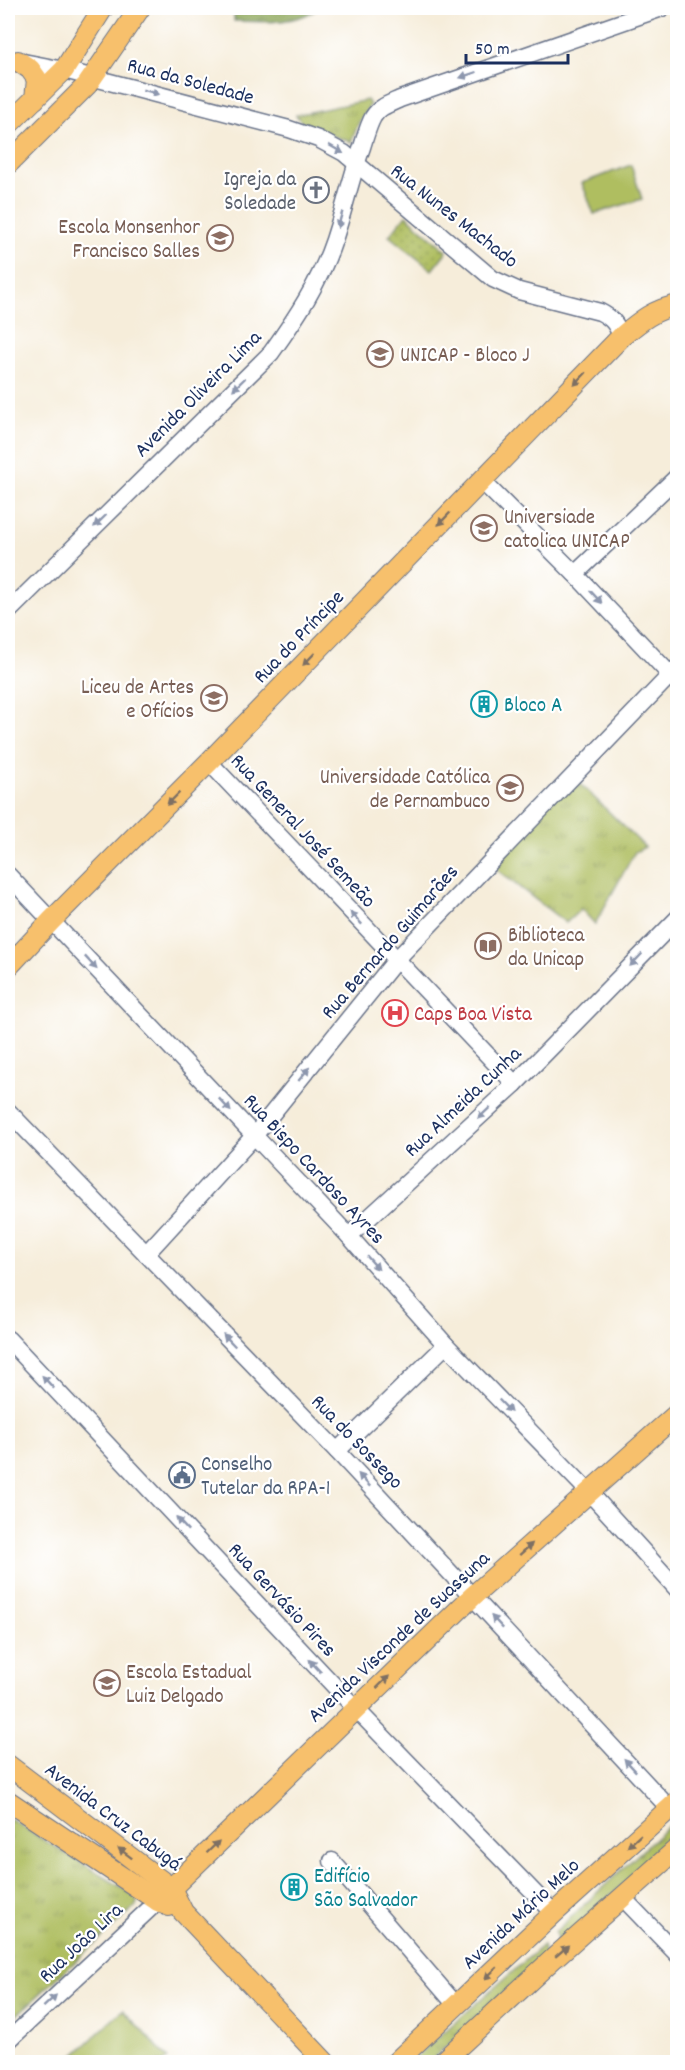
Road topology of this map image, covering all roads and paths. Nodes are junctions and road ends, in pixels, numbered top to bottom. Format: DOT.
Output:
graph roads {
  1 [pos="103,8"];
  2 [pos="140,8"];
  3 [pos="662,8"];
  4 [pos="13,60"];
  5 [pos="64,70"];
  6 [pos="94,77"];
  7 [pos="35,99"];
  8 [pos="8,125"];
  9 [pos="8,164"];
  10 [pos="356,164"];
  11 [pos="678,305"];
  12 [pos="621,337"];
  13 [pos="678,476"];
  14 [pos="481,480"];
  15 [pos="575,574"];
  16 [pos="8,612"];
  17 [pos="675,675"];
  18 [pos="209,762"];
  19 [pos="8,875"];
  20 [pos="678,918"];
  21 [pos="51,921"];
  22 [pos="396,960"];
  23 [pos="8,968"];
  24 [pos="515,1084"];
  25 [pos="8,1110"];
  26 [pos="254,1136"];
  27 [pos="349,1236"];
  28 [pos="146,1254"];
  29 [pos="8,1339"];
  30 [pos="446,1345"];
  31 [pos="678,1413"];
  32 [pos="337,1451"];
  33 [pos="589,1492"];
  34 [pos="678,1590"];
  35 [pos="473,1596"];
  36 [pos="356,1709"];
  37 [pos="8,1765"];
  38 [pos="8,1801"];
  39 [pos="674,1805"];
  40 [pos="678,1848"];
  41 [pos="332,1861"];
  42 [pos="165,1895"];
  43 [pos="623,1898"];
  44 [pos="554,1913"];
  45 [pos="678,1956"];
  46 [pos="456,2006"];
  47 [pos="8,2041"];
  48 [pos="325,2062"];
  49 [pos="396,2062"];
  50 [pos="442,2062"];
  1 -- 5 [label="main road"];
  2 -- 6 [label="main road"];
  3 -- 10 [label="street, Avenida Oliveira Lima, one-way"];
  4 -- 5 [label="street, Rua da Soledade"];
  4 -- 7 [label="main road"];
  5 -- 6 [label="street, Rua da Soledade"];
  5 -- 7 [label="main road"];
  6 -- 9 [label="main road"];
  6 -- 10 [label="street, Rua da Soledade, one-way"];
  7 -- 8 [label="main road"];
  10 -- 12 [label="street, Rua Nunes Machado"];
  10 -- 16 [label="street, Avenida Oliveira Lima, one-way"];
  11 -- 12 [label="main road, Rua do Príncipe"];
  12 -- 14 [label="main road, Rua do Príncipe, one-way"];
  13 -- 15 [label="street"];
  14 -- 15 [label="street"];
  14 -- 18 [label="main road, Rua do Príncipe, one-way"];
  15 -- 17 [label="street, one-way"];
  17 -- 22 [label="street, Rua Bernardo Guimarães"];
  18 -- 21 [label="main road, Rua do Príncipe, one-way"];
  22 -- 18 [label="street, Rua General José Semeão, one-way"];
  19 -- 21 [label="street, Rua Bispo Cardoso Ayres"];
  20 -- 24 [label="street, Rua Almeida Cunha, one-way"];
  21 -- 23 [label="main road, Rua do Príncipe"];
  21 -- 26 [label="street, Rua Bispo Cardoso Ayres, one-way"];
  22 -- 24 [label="street, Rua General José Semeão"];
  26 -- 22 [label="street, Rua Bernardo Guimarães, one-way"];
  24 -- 27 [label="street, Rua Almeida Cunha, one-way"];
  25 -- 28 [label="street, Rua do Sossego"];
  26 -- 27 [label="street, Rua Bispo Cardoso Ayres"];
  26 -- 28 [label="street, Rua Bernardo Guimarães"];
  27 -- 30 [label="street, Rua Bispo Cardoso Ayres, one-way"];
  32 -- 28 [label="street, Rua do Sossego, one-way"];
  36 -- 29 [label="street, Rua Gervásio Pires, one-way"];
  30 -- 32 [label="street"];
  30 -- 33 [label="street, Rua Bispo Cardoso Ayres, one-way"];
  31 -- 33 [label="main road, Avenida Visconde de Suassuna"];
  35 -- 32 [label="street, Rua do Sossego, one-way"];
  33 -- 34 [label="street, Rua Bispo Cardoso Ayres"];
  35 -- 33 [label="main road, Avenida Visconde de Suassuna, one-way"];
  36 -- 35 [label="main road, Avenida Visconde de Suassuna, one-way"];
  39 -- 35 [label="street, Rua do Sossego, one-way"];
  42 -- 36 [label="main road, Avenida Visconde de Suassuna, one-way"];
  36 -- 44 [label="street, Rua Gervásio Pires"];
  42 -- 37 [label="main road, Avenida Cruz Cabugá, one-way"];
  38 -- 42 [label="main road, Avenida Cruz Cabugá"];
  39 -- 44 [label="main road, Avenida Mário Melo, one-way"];
  40 -- 43 [label="main road"];
  41 -- 46 [label="street"];
  47 -- 42 [label="street, Rua João Lira, one-way"];
  42 -- 48 [label="main road, Avenida Cruz Cabugá"];
  43 -- 45 [label="street"];
  50 -- 43 [label="main road, one-way"];
  44 -- 46 [label="main road, Avenida Mário Melo, one-way"];
  46 -- 49 [label="main road, Avenida Mário Melo"];
}
